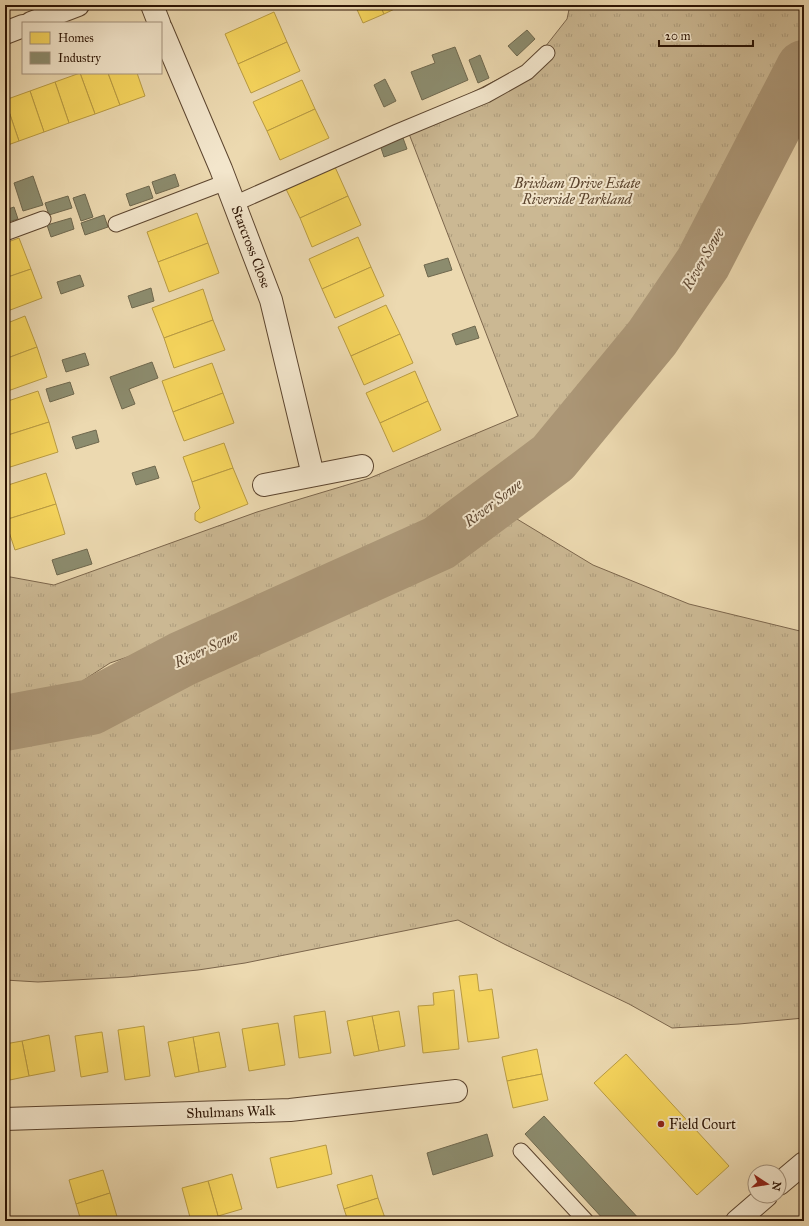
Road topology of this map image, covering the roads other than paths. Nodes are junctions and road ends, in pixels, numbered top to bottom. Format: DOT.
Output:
graph roads {
  1 [pos="78,5"];
  2 [pos="152,5"];
  3 [pos="34,22"];
  4 [pos="159,22"];
  5 [pos="22,26"];
  6 [pos="162,30"];
  7 [pos="5,33"];
  8 [pos="546,53"];
  9 [pos="226,182"];
  10 [pos="234,204"];
  11 [pos="43,219"];
  12 [pos="116,224"];
  13 [pos="5,233"];
  14 [pos="362,466"];
  15 [pos="313,475"];
  16 [pos="264,485"];
  17 [pos="456,1091"];
  18 [pos="5,1119"];
  19 [pos="520,1151"];
  20 [pos="804,1162"];
  21 [pos="787,1177"];
  22 [pos="757,1204"];
  23 [pos="586,1221"];
  24 [pos="737,1221"];
  1 -- 3 [label="street"];
  2 -- 4 [label="street"];
  5 -- 7 [label="street"];
  6 -- 9 [label="street, Starcross Close"];
  8 -- 10 [label="lane"];
  9 -- 10 [label="street, Starcross Close"];
  9 -- 12 [label="lane"];
  10 -- 15 [label="street, Starcross Close"];
  11 -- 13 [label="lane"];
  14 -- 15 [label="street"];
  15 -- 16 [label="street"];
  17 -- 18 [label="street, Shulmans Walk"];
  19 -- 23 [label="lane"];
  20 -- 21 [label="street"];
  22 -- 24 [label="street"];
}
